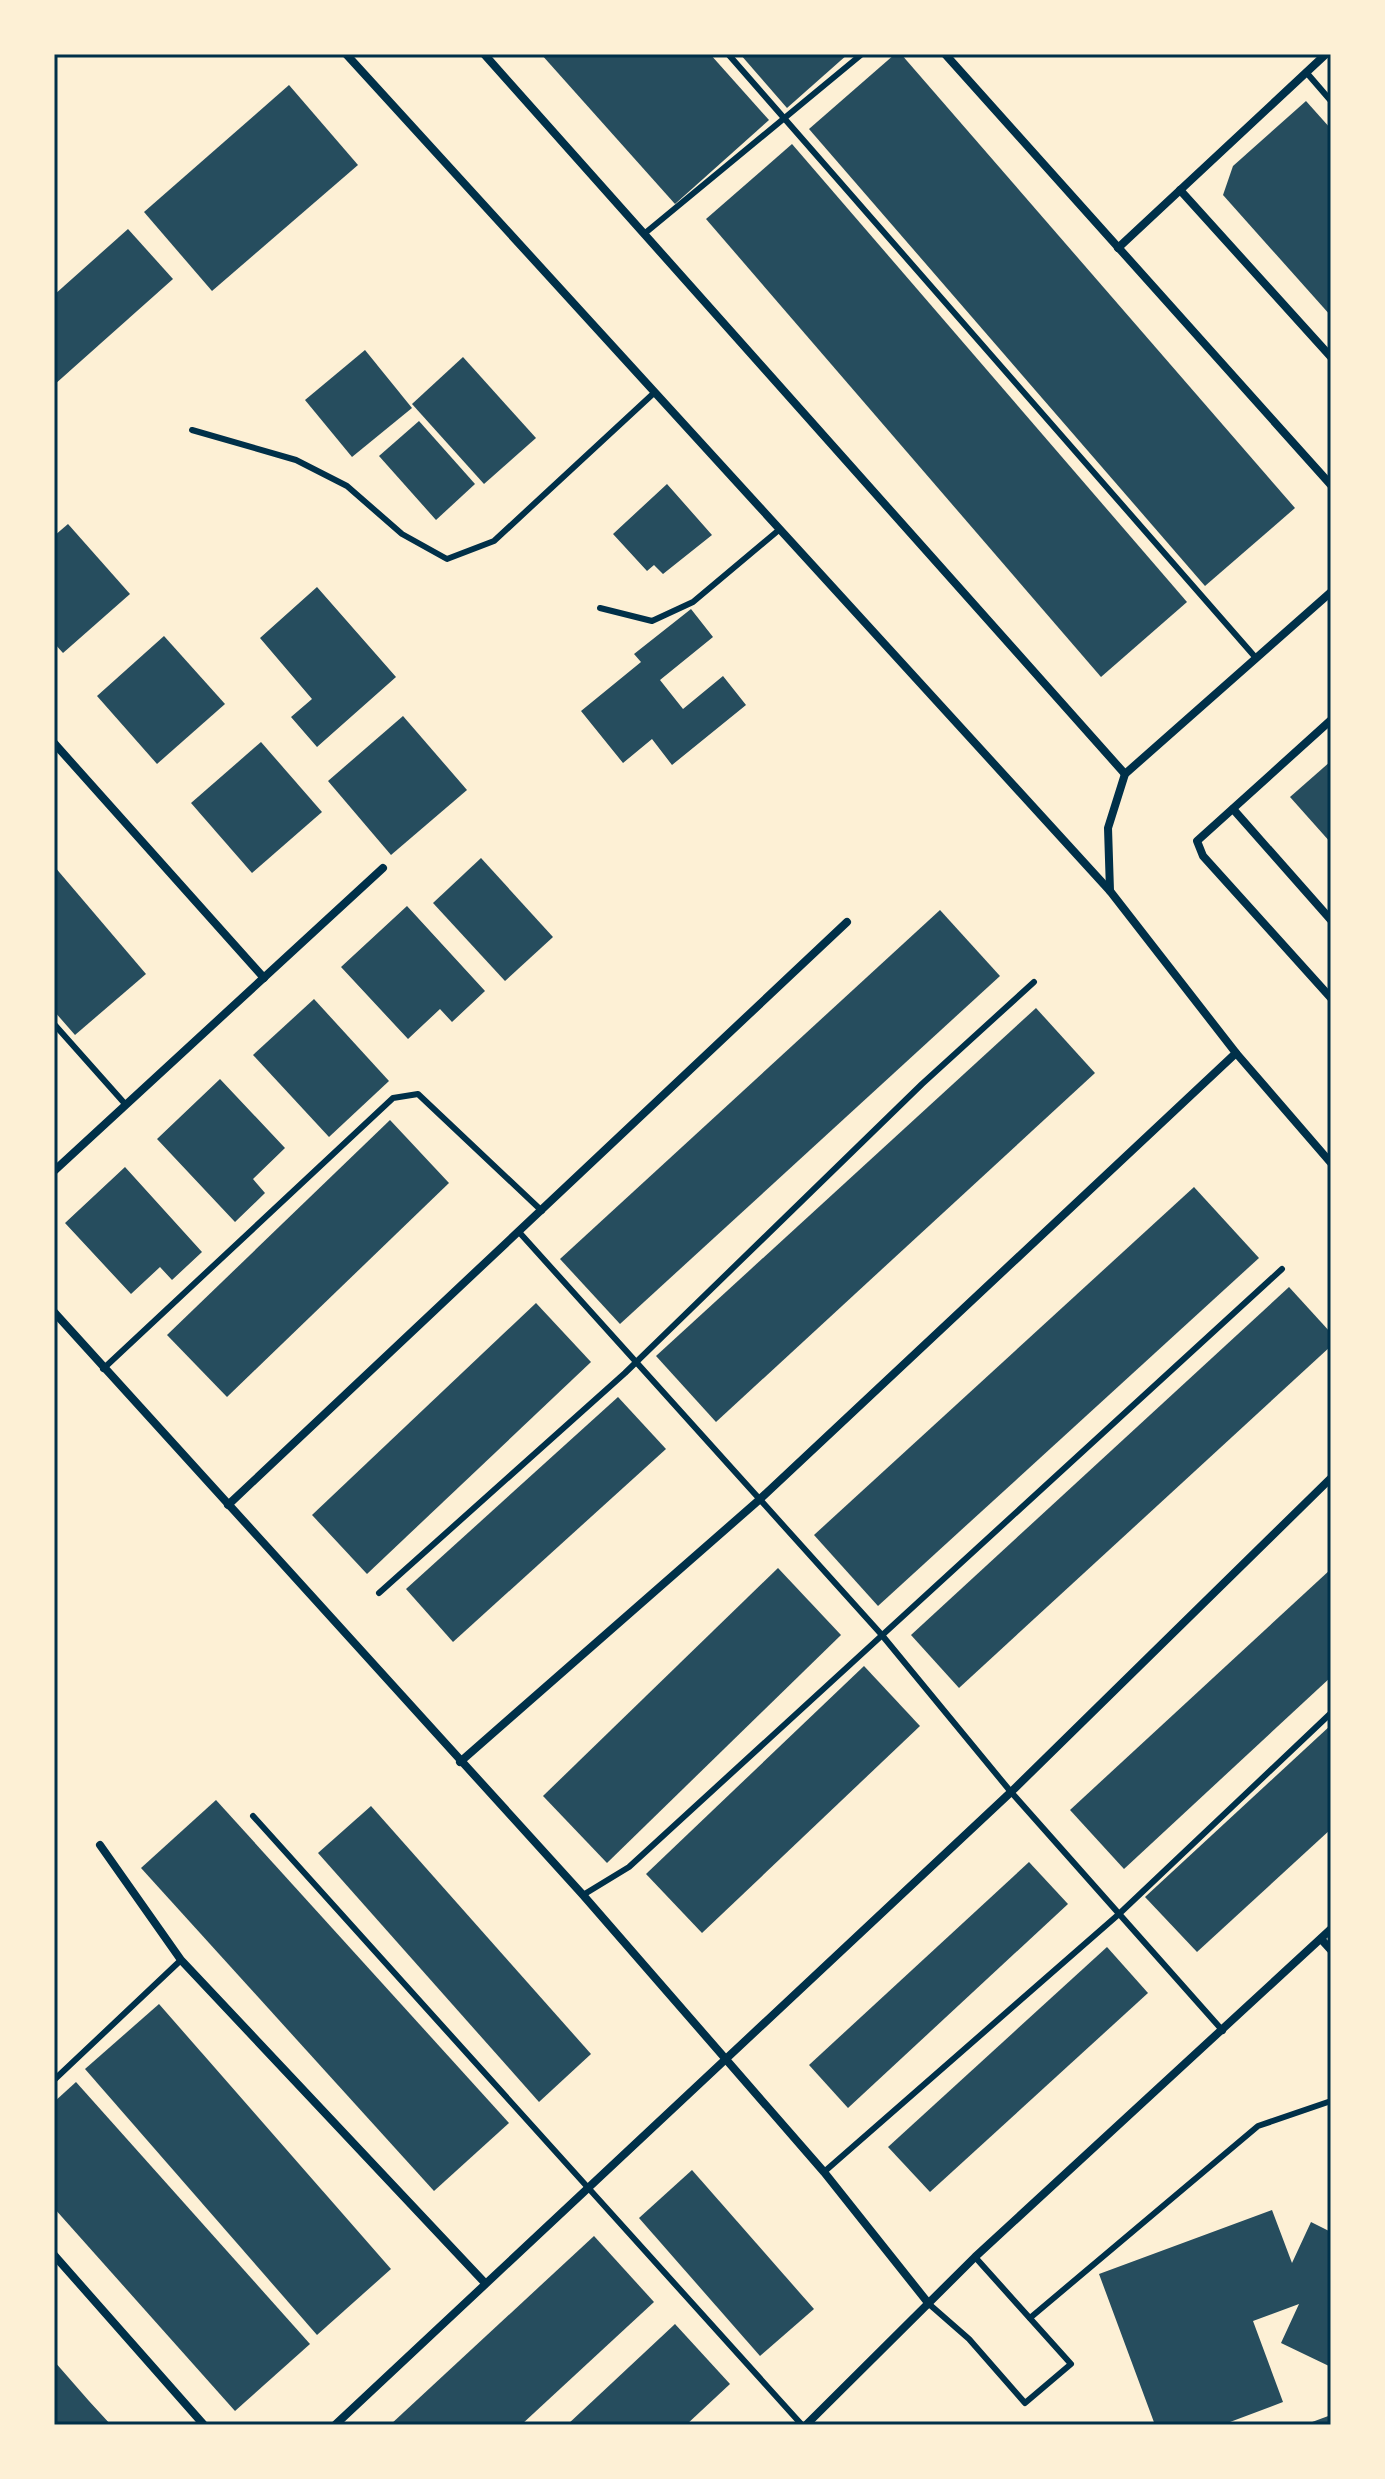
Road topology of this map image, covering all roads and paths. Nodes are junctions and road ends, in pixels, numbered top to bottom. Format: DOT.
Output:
graph roads {
  1 [pos="346,54"];
  2 [pos="484,54"];
  3 [pos="728,54"];
  4 [pos="862,54"];
  5 [pos="945,54"];
  6 [pos="1326,54"];
  7 [pos="1306,72"];
  8 [pos="1331,101"];
  9 [pos="785,117"];
  10 [pos="1180,190"];
  11 [pos="644,234"];
  12 [pos="1118,248"];
  13 [pos="1331,357"];
  14 [pos="655,392"];
  15 [pos="192,430"];
  16 [pos="1331,485"];
  17 [pos="780,529"];
  18 [pos="1331,592"];
  19 [pos="600,608"];
  20 [pos="1256,658"];
  21 [pos="1331,720"];
  22 [pos="54,743"];
  23 [pos="1125,774"];
  24 [pos="1233,809"];
  25 [pos="383,868"];
  26 [pos="1110,891"];
  27 [pos="1331,920"];
  28 [pos="847,922"];
  29 [pos="264,978"];
  30 [pos="1034,982"];
  31 [pos="1331,998"];
  32 [pos="54,1024"];
  33 [pos="1236,1053"];
  34 [pos="126,1105"];
  35 [pos="1331,1163"];
  36 [pos="54,1171"];
  37 [pos="542,1211"];
  38 [pos="519,1232"];
  39 [pos="1282,1269"];
  40 [pos="54,1312"];
  41 [pos="635,1363"];
  42 [pos="103,1369"];
  43 [pos="1331,1478"];
  44 [pos="759,1500"];
  45 [pos="228,1505"];
  46 [pos="379,1593"];
  47 [pos="881,1634"];
  48 [pos="1331,1713"];
  49 [pos="460,1762"];
  50 [pos="1011,1792"];
  51 [pos="253,1816"];
  52 [pos="100,1845"];
  53 [pos="583,1895"];
  54 [pos="1119,1914"];
  55 [pos="1331,1929"];
  56 [pos="1321,1939"];
  57 [pos="1331,1950"];
  58 [pos="181,1960"];
  59 [pos="1224,2032"];
  60 [pos="726,2063"];
  61 [pos="54,2080"];
  62 [pos="1331,2101"];
  63 [pos="824,2172"];
  64 [pos="588,2186"];
  65 [pos="54,2255"];
  66 [pos="975,2257"];
  67 [pos="485,2283"];
  68 [pos="929,2304"];
  69 [pos="1030,2318"];
  70 [pos="204,2425"];
  71 [pos="335,2425"];
  72 [pos="804,2425"];
  1 -- 14 [label="street"];
  2 -- 11 [label="street"];
  3 -- 9 [label="lane"];
  4 -- 9 [label="lane"];
  5 -- 12 [label="street"];
  6 -- 7 [label="street"];
  7 -- 8 [label="lane"];
  7 -- 10 [label="street"];
  9 -- 11 [label="lane"];
  9 -- 20 [label="lane"];
  10 -- 12 [label="street"];
  10 -- 13 [label="street"];
  11 -- 23 [label="street"];
  12 -- 16 [label="street"];
  14 -- 15 [label="lane"];
  14 -- 17 [label="street"];
  17 -- 19 [label="lane"];
  17 -- 26 [label="street"];
  18 -- 20 [label="street"];
  20 -- 23 [label="street"];
  21 -- 24 [label="street"];
  22 -- 29 [label="street"];
  23 -- 26 [label="street"];
  24 -- 27 [label="street"];
  24 -- 31 [label="street"];
  25 -- 29 [label="street"];
  26 -- 33 [label="street"];
  28 -- 37 [label="street"];
  29 -- 34 [label="street"];
  30 -- 41 [label="lane"];
  32 -- 34 [label="lane"];
  33 -- 35 [label="street"];
  33 -- 44 [label="street"];
  34 -- 36 [label="street"];
  37 -- 38 [label="street"];
  37 -- 42 [label="lane"];
  38 -- 41 [label="lane"];
  38 -- 45 [label="street"];
  39 -- 47 [label="lane"];
  40 -- 42 [label="street"];
  41 -- 44 [label="lane"];
  41 -- 46 [label="lane"];
  42 -- 45 [label="street"];
  43 -- 50 [label="street"];
  44 -- 47 [label="lane"];
  44 -- 49 [label="street"];
  45 -- 49 [label="street"];
  47 -- 50 [label="lane"];
  47 -- 53 [label="lane"];
  48 -- 54 [label="lane"];
  49 -- 53 [label="street"];
  50 -- 54 [label="lane"];
  50 -- 60 [label="street"];
  51 -- 64 [label="lane"];
  52 -- 58 [label="street"];
  53 -- 60 [label="street"];
  54 -- 59 [label="lane"];
  54 -- 63 [label="lane"];
  55 -- 56 [label="street"];
  56 -- 57 [label="street"];
  56 -- 59 [label="street"];
  58 -- 61 [label="lane"];
  58 -- 67 [label="street"];
  59 -- 66 [label="street"];
  60 -- 63 [label="street"];
  60 -- 64 [label="street"];
  62 -- 69 [label="lane"];
  63 -- 68 [label="street"];
  64 -- 67 [label="street"];
  64 -- 72 [label="lane"];
  65 -- 70 [label="street"];
  66 -- 68 [label="street"];
  66 -- 69 [label="lane"];
  67 -- 71 [label="street"];
  68 -- 69 [label="lane"];
  68 -- 72 [label="street"];
}
